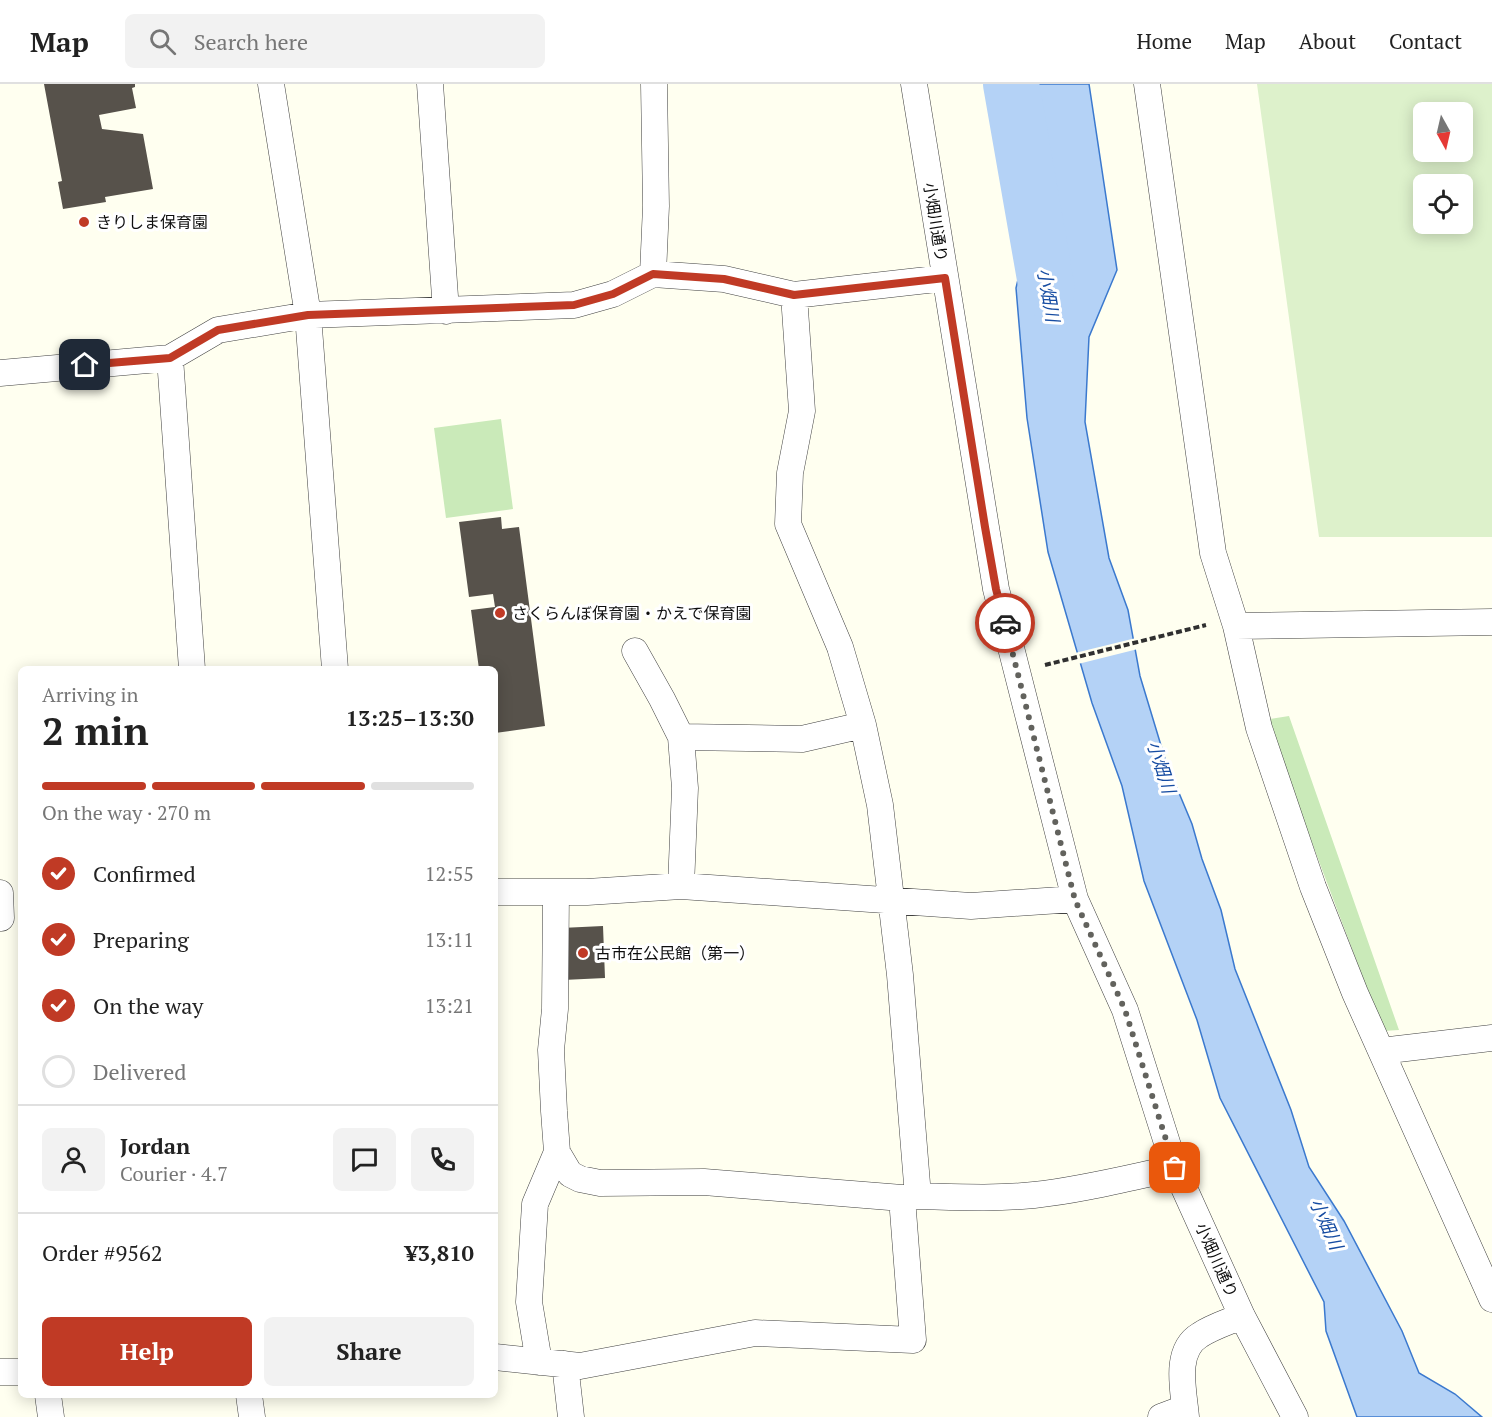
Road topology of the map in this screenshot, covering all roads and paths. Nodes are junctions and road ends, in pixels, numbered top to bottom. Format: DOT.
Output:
graph roads {
  1 [pos="271,84"];
  2 [pos="430,84"];
  3 [pos="654,84"];
  4 [pos="914,84"];
  5 [pos="1147,84"];
  6 [pos="653,274"];
  7 [pos="945,278"];
  8 [pos="794,295"];
  9 [pos="446,311"];
  10 [pos="308,315"];
  11 [pos="170,358"];
  12 [pos="0,373"];
  13 [pos="1492,622"];
  14 [pos="1224,625"];
  15 [pos="635,651"];
  16 [pos="192,666"];
  17 [pos="335,666"];
  18 [pos="1038,667"];
  19 [pos="863,725"];
  20 [pos="681,737"];
  21 [pos="681,886"];
  22 [pos="498,892"];
  23 [pos="556,892"];
  24 [pos="890,899"];
  25 [pos="1075,900"];
  26 [pos="1492,1038"];
  27 [pos="1381,1051"];
  28 [pos="557,1152"];
  29 [pos="1175,1168"];
  30 [pos="910,1197"];
  31 [pos="1492,1299"];
  32 [pos="1242,1316"];
  33 [pos="498,1357"];
  34 [pos="539,1362"];
  35 [pos="566,1365"];
  36 [pos="0,1372"];
  37 [pos="18,1372"];
  38 [pos="48,1398"];
  39 [pos="249,1398"];
  40 [pos="1186,1412"];
  41 [pos="51,1417"];
  42 [pos="252,1417"];
  43 [pos="571,1417"];
  44 [pos="1161,1417"];
  45 [pos="1295,1417"];
  1 -- 10 [label="street"];
  2 -- 9 [label="street"];
  3 -- 6 [label="street"];
  4 -- 7 [label="street, 小畑川通り"];
  5 -- 14 [label="street"];
  6 -- 8 [label="street"];
  6 -- 9 [label="street"];
  7 -- 8 [label="street"];
  7 -- 25 [label="street, 小畑川通り"];
  8 -- 19 [label="street"];
  9 -- 10 [label="street"];
  10 -- 11 [label="street"];
  10 -- 17 [label="street"];
  11 -- 12 [label="street"];
  11 -- 16 [label="street"];
  13 -- 14 [label="street"];
  14 -- 18 [label="path"];
  14 -- 27 [label="street"];
  15 -- 20 [label="street"];
  19 -- 20 [label="street"];
  19 -- 24 [label="street"];
  20 -- 21 [label="street"];
  21 -- 23 [label="street"];
  21 -- 24 [label="street"];
  22 -- 23 [label="street"];
  23 -- 28 [label="street"];
  24 -- 25 [label="street"];
  24 -- 30 [label="street"];
  25 -- 29 [label="street, 小畑川通り"];
  26 -- 27 [label="street"];
  27 -- 31 [label="street"];
  28 -- 30 [label="street"];
  28 -- 34 [label="street"];
  29 -- 30 [label="street"];
  29 -- 32 [label="street, 小畑川通り"];
  30 -- 35 [label="street"];
  32 -- 40 [label="street"];
  32 -- 45 [label="street, 小畑川通り"];
  33 -- 34 [label="street"];
  34 -- 35 [label="street"];
  35 -- 43 [label="street"];
  36 -- 37 [label="street"];
  38 -- 41 [label="street"];
  39 -- 42 [label="street"];
  40 -- 44 [label="street"];
}
